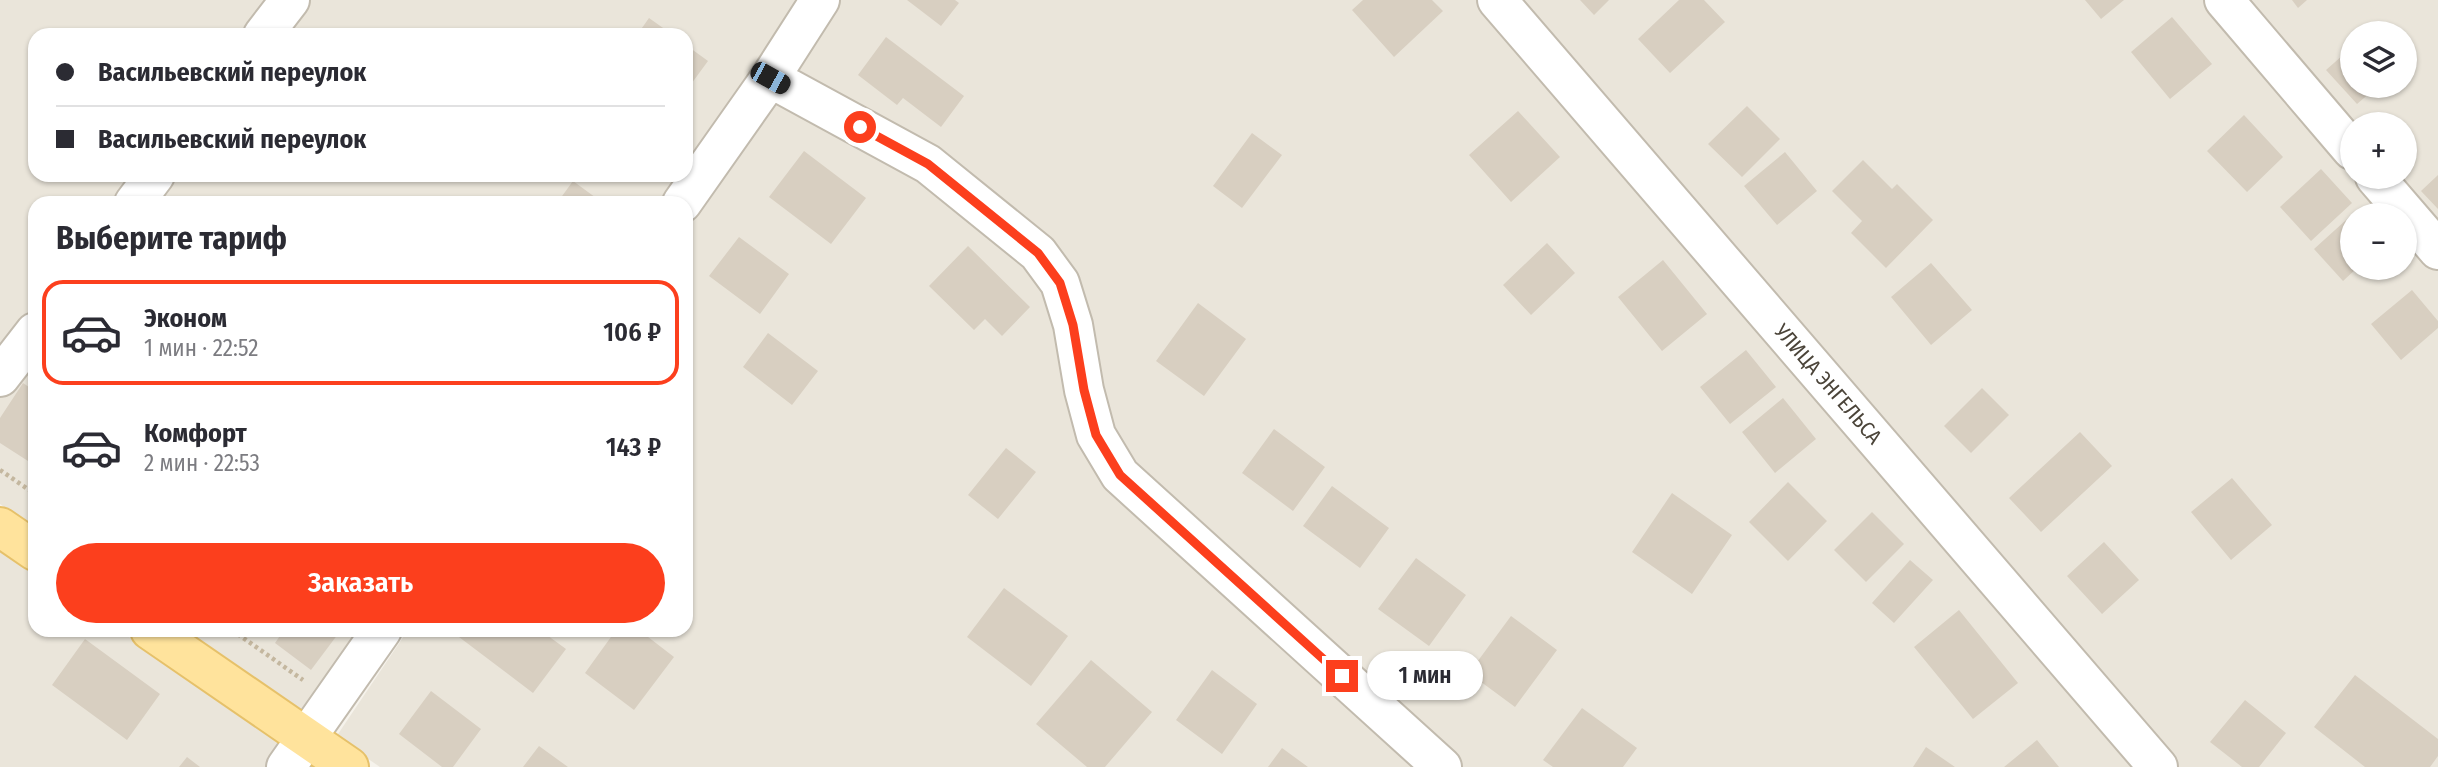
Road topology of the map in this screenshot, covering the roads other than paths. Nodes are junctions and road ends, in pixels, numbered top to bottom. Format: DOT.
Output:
graph roads {
  1 [pos="290,0"];
  2 [pos="820,0"];
  3 [pos="1497,0"];
  4 [pos="2224,0"];
  5 [pos="268,28"];
  6 [pos="770,78"];
  7 [pos="2340,135"];
  8 [pos="2385,189"];
  9 [pos="687,196"];
  10 [pos="2438,250"];
  11 [pos="28,341"];
  12 [pos="0,377"];
  13 [pos="0,527"];
  14 [pos="28,546"];
  15 [pos="158,637"];
  16 [pos="377,637"];
  17 [pos="296,752"];
  18 [pos="349,767"];
  19 [pos="1442,767"];
  20 [pos="2158,767"];
  1 -- 5 [label="street"];
  2 -- 6 [label="street"];
  3 -- 20 [label="street, УЛИЦА ЭНГЕЛЬСА"];
  4 -- 7 [label="street"];
  6 -- 9 [label="street"];
  6 -- 19 [label="street"];
  8 -- 10 [label="street"];
  11 -- 12 [label="street"];
  13 -- 14 [label="main road"];
  15 -- 17 [label="main road"];
  16 -- 17 [label="street"];
  17 -- 18 [label="main road"];
}
